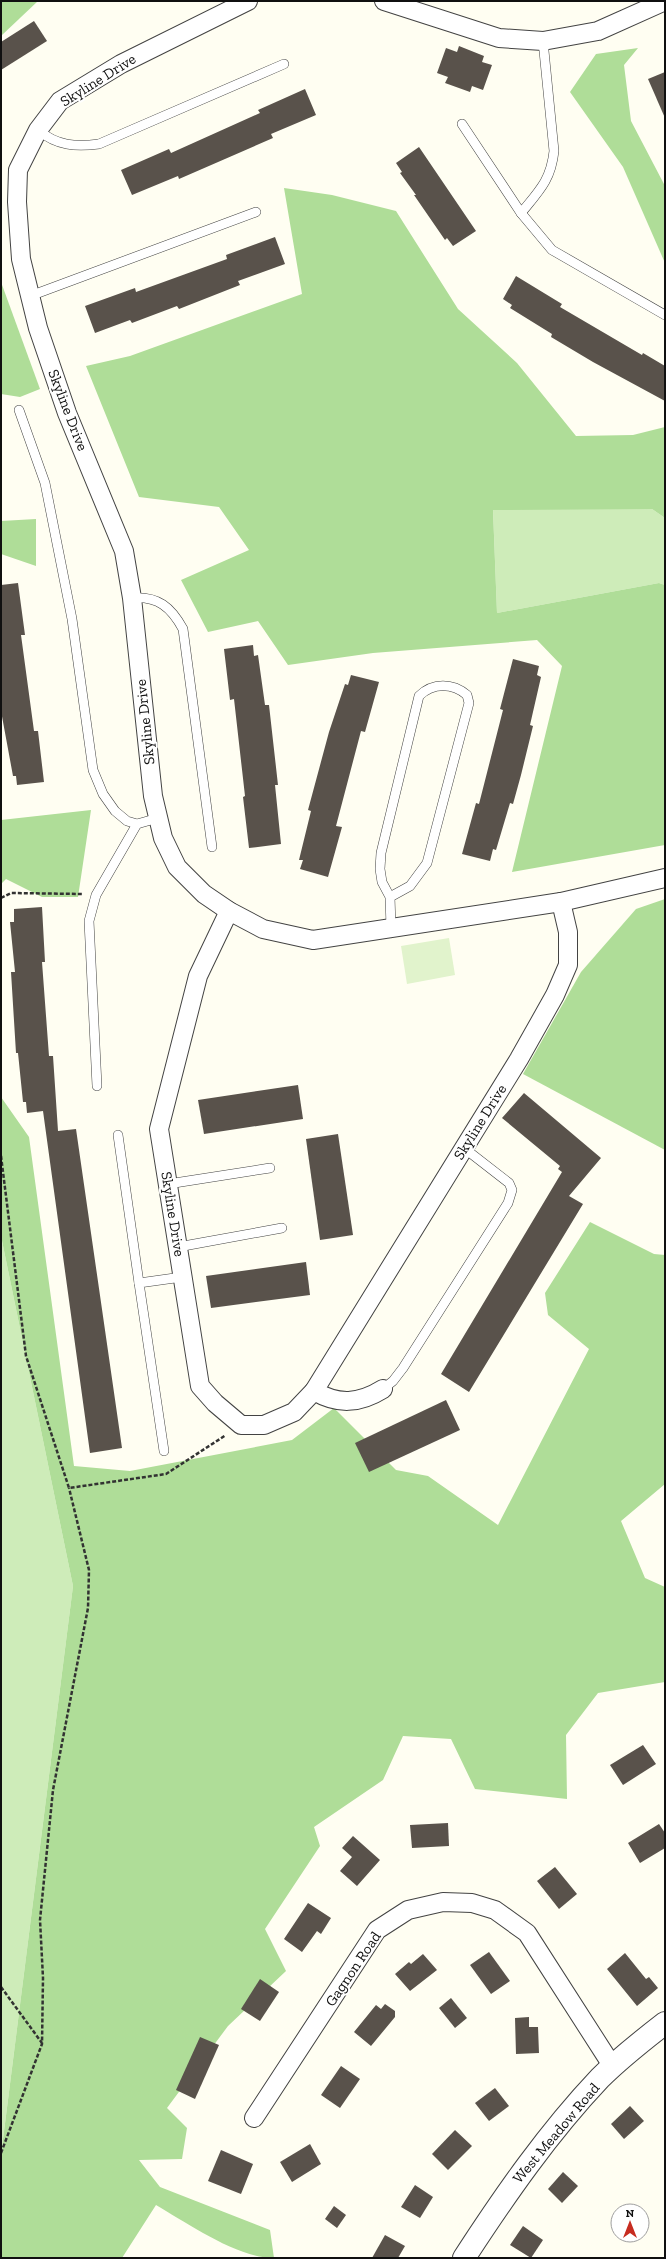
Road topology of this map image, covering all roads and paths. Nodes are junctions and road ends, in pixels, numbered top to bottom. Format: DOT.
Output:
graph roads {
  1 [pos="248,1"];
  2 [pos="384,1"];
  3 [pos="665,1"];
  4 [pos="424,8"];
  5 [pos="543,42"];
  6 [pos="284,64"];
  7 [pos="462,124"];
  8 [pos="38,130"];
  9 [pos="256,212"];
  10 [pos="521,213"];
  11 [pos="30,296"];
  12 [pos="665,315"];
  13 [pos="19,410"];
  14 [pos="132,598"];
  15 [pos="158,818"];
  16 [pos="137,824"];
  17 [pos="212,847"];
  18 [pos="665,878"];
  19 [pos="96,894"];
  20 [pos="390,897"];
  21 [pos="1,898"];
  22 [pos="561,902"];
  23 [pos="229,911"];
  24 [pos="391,927"];
  25 [pos="97,1086"];
  26 [pos="118,1135"];
  27 [pos="464,1148"];
  28 [pos="1,1156"];
  29 [pos="270,1168"];
  30 [pos="168,1184"];
  31 [pos="282,1228"];
  32 [pos="178,1247"];
  33 [pos="182,1276"];
  34 [pos="139,1283"];
  35 [pos="383,1389"];
  36 [pos="314,1391"];
  37 [pos="241,1425"];
  38 [pos="164,1451"];
  39 [pos="69,1488"];
  40 [pos="1,1987"];
  41 [pos="665,2023"];
  42 [pos="42,2044"];
  43 [pos="613,2067"];
  44 [pos="254,2118"];
  45 [pos="1,2153"];
  46 [pos="464,2258"];
  1 -- 8 [label="street, Skyline Drive"];
  2 -- 4 [label="street"];
  3 -- 5 [label="street"];
  4 -- 5 [label="street"];
  5 -- 10 [label="lane"];
  6 -- 8 [label="lane"];
  7 -- 10 [label="lane"];
  8 -- 11 [label="street, Skyline Drive"];
  9 -- 11 [label="lane"];
  10 -- 12 [label="lane"];
  11 -- 14 [label="street, Skyline Drive"];
  13 -- 16 [label="lane"];
  14 -- 15 [label="street, Skyline Drive"];
  14 -- 17 [label="lane"];
  15 -- 16 [label="lane"];
  15 -- 23 [label="street, Skyline Drive"];
  16 -- 19 [label="lane"];
  18 -- 22 [label="street, Skyline Drive"];
  19 -- 21 [label="path"];
  19 -- 25 [label="lane"];
  20 -- 20 [label="lane"];
  20 -- 24 [label="lane"];
  22 -- 24 [label="street, Skyline Drive"];
  22 -- 27 [label="street, Skyline Drive"];
  23 -- 24 [label="street, Skyline Drive"];
  23 -- 30 [label="street, Skyline Drive"];
  26 -- 34 [label="lane"];
  27 -- 35 [label="lane"];
  27 -- 36 [label="street, Skyline Drive"];
  28 -- 39 [label="path"];
  29 -- 30 [label="lane"];
  30 -- 32 [label="street, Skyline Drive"];
  31 -- 32 [label="lane"];
  32 -- 33 [label="street, Skyline Drive"];
  33 -- 34 [label="lane"];
  33 -- 37 [label="street, Skyline Drive"];
  34 -- 38 [label="lane"];
  35 -- 36 [label="street"];
  36 -- 37 [label="street, Skyline Drive"];
  37 -- 39 [label="path"];
  39 -- 42 [label="path"];
  40 -- 42 [label="path"];
  41 -- 43 [label="street, West Meadow Road"];
  42 -- 45 [label="path"];
  43 -- 44 [label="street, Gagnon Road"];
  43 -- 46 [label="street, West Meadow Road"];
}
